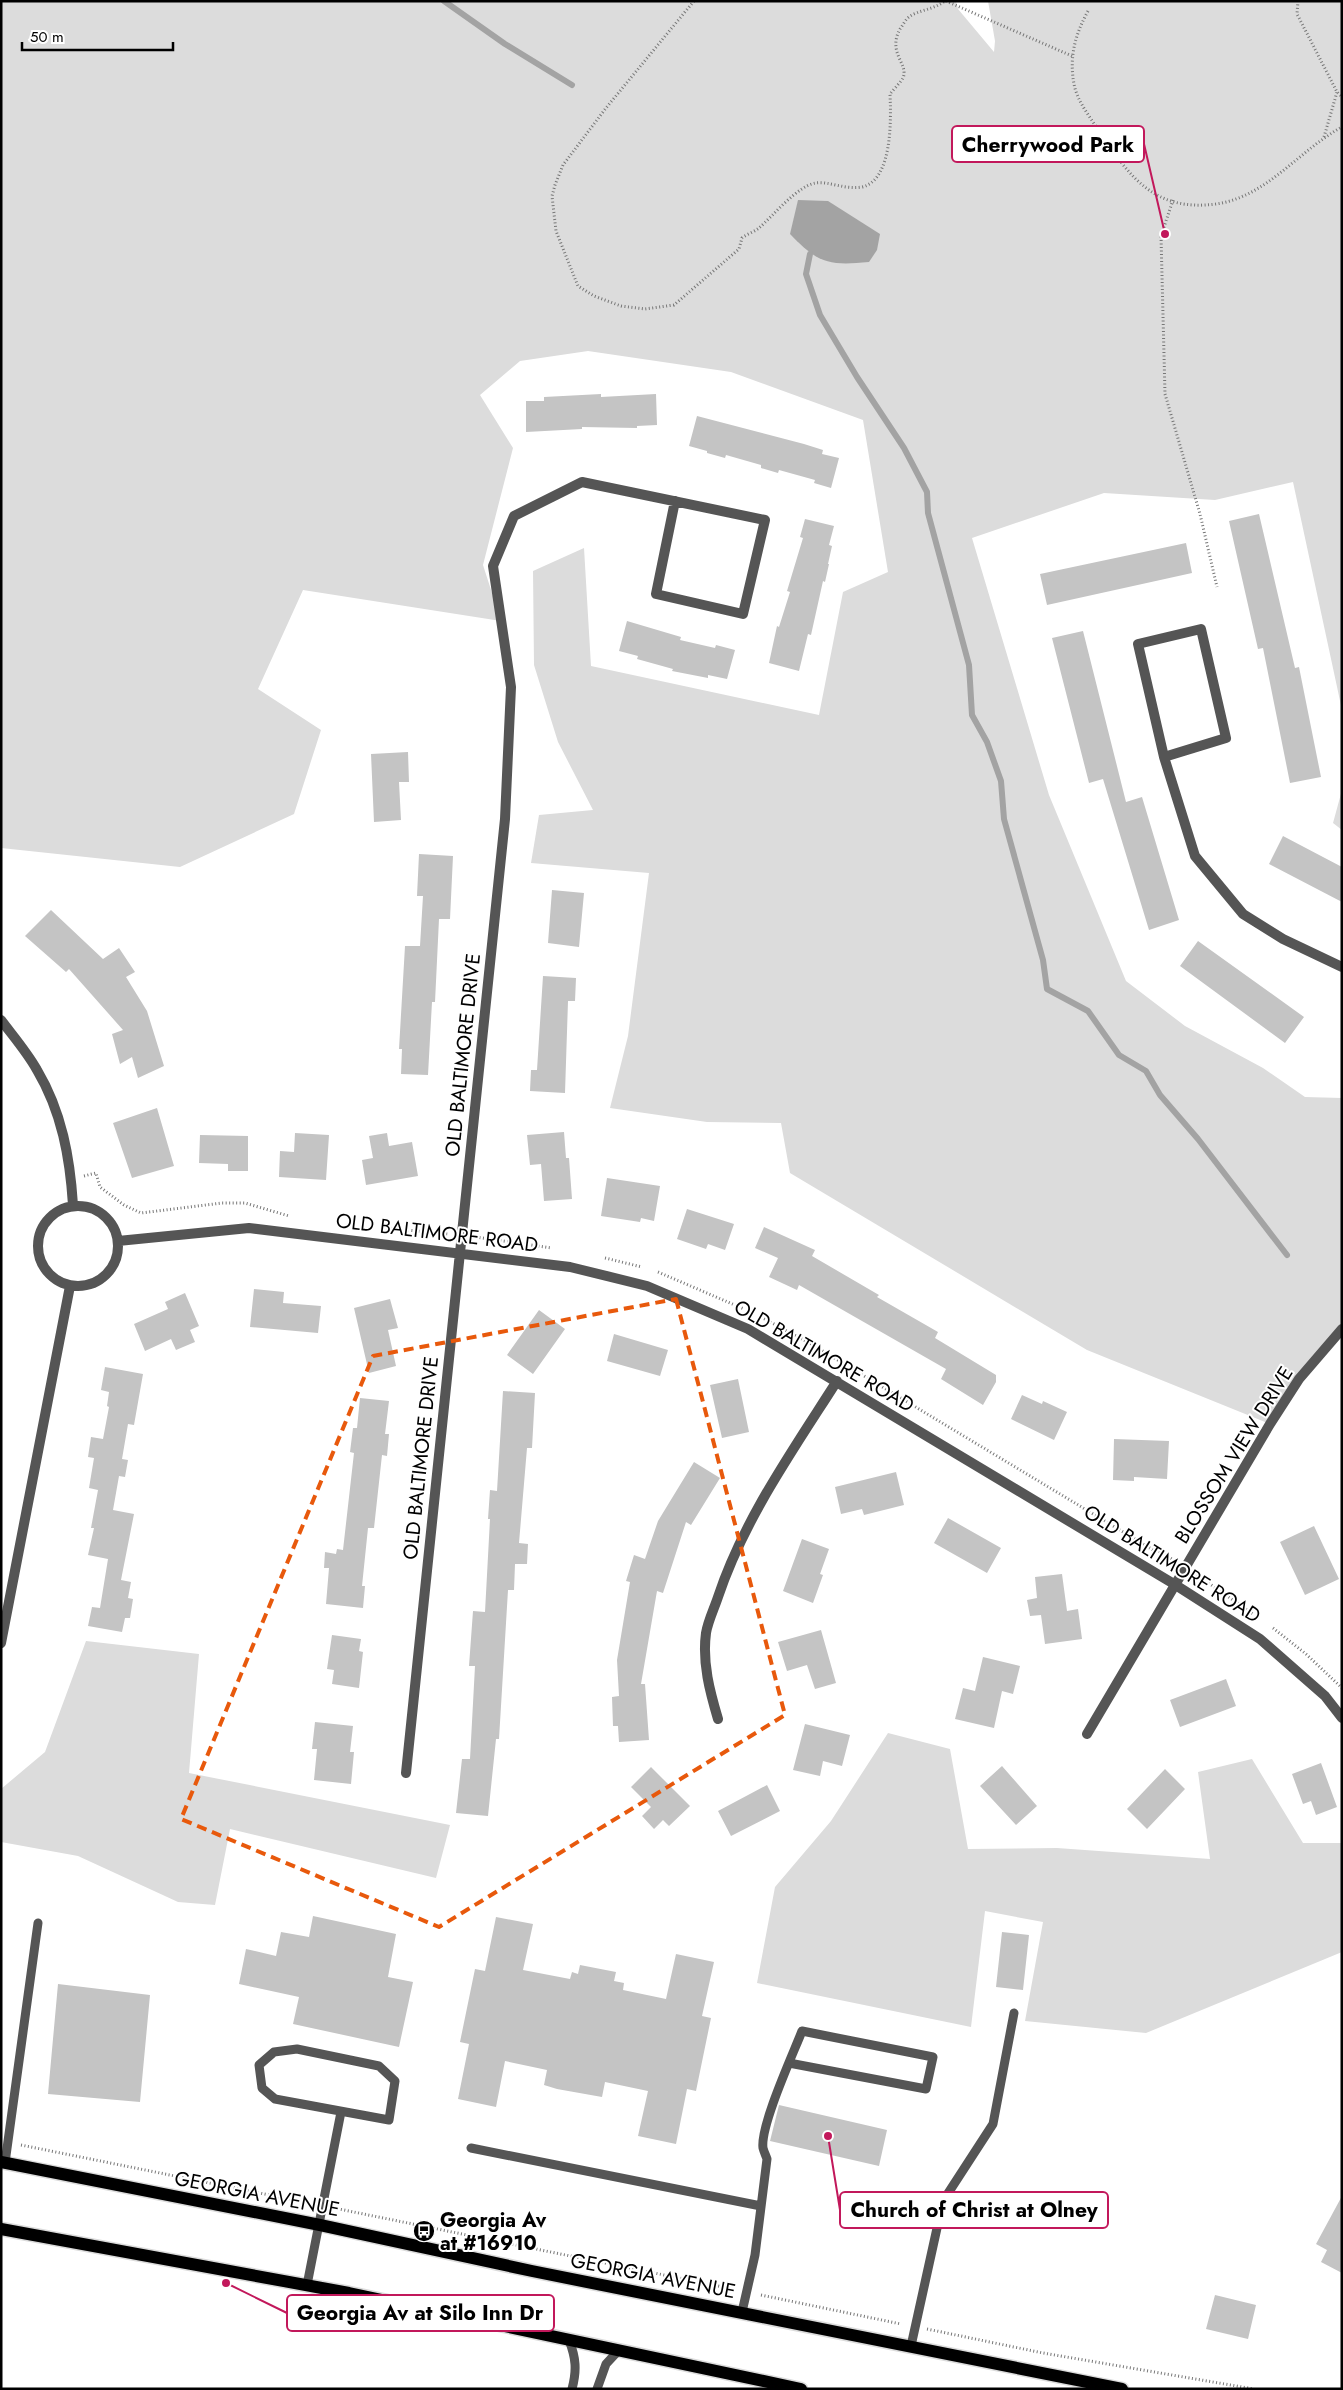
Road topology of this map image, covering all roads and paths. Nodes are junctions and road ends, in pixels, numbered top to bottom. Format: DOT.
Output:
graph roads {
  1 [pos="694,1"];
  2 [pos="945,1"];
  3 [pos="1298,1"];
  4 [pos="1088,11"];
  5 [pos="1072,56"];
  6 [pos="1336,92"];
  7 [pos="1342,97"];
  8 [pos="1342,128"];
  9 [pos="1324,136"];
  10 [pos="1173,200"];
  11 [pos="675,501"];
  12 [pos="1218,586"];
  13 [pos="1164,757"];
  14 [pos="1342,967"];
  15 [pos="1,1020"];
  16 [pos="71,1182"];
  17 [pos="73,1205"];
  18 [pos="297,1219"];
  19 [pos="385,1227"];
  20 [pos="463,1236"];
  21 [pos="118,1241"];
  22 [pos="554,1248"];
  23 [pos="461,1253"];
  24 [pos="601,1257"];
  25 [pos="645,1268"];
  26 [pos="654,1271"];
  27 [pos="70,1286"];
  28 [pos="751,1312"];
  29 [pos="759,1316"];
  30 [pos="1342,1329"];
  31 [pos="838,1382"];
  32 [pos="1184,1568"];
  33 [pos="1174,1584"];
  34 [pos="1256,1616"];
  35 [pos="1272,1627"];
  36 [pos="1,1643"];
  37 [pos="1342,1688"];
  38 [pos="1342,1718"];
  39 [pos="718,1720"];
  40 [pos="1087,1734"];
  41 [pos="406,1773"];
  42 [pos="38,1923"];
  43 [pos="1014,2013"];
  44 [pos="789,2063"];
  45 [pos="342,2112"];
  46 [pos="9,2138"];
  47 [pos="470,2148"];
  48 [pos="3,2163"];
  49 [pos="323,2206"];
  50 [pos="761,2206"];
  51 [pos="320,2225"];
  52 [pos="1,2229"];
  53 [pos="308,2285"];
  54 [pos="746,2292"];
  55 [pos="742,2312"];
  56 [pos="916,2327"];
  57 [pos="569,2340"];
  58 [pos="911,2346"];
  59 [pos="619,2350"];
  60 [pos="572,2389"];
  61 [pos="597,2389"];
  62 [pos="801,2389"];
  63 [pos="1122,2389"];
  64 [pos="1254,2389"];
  1 -- 2 [label="path"];
  2 -- 5 [label="path"];
  3 -- 6 [label="path"];
  4 -- 5 [label="path"];
  5 -- 10 [label="path"];
  6 -- 7 [label="path"];
  6 -- 9 [label="path"];
  8 -- 9 [label="path"];
  9 -- 10 [label="path"];
  10 -- 12 [label="path"];
  11 -- 11 [label="street, OLD BALTIMORE DRIVE"];
  11 -- 20 [label="street, OLD BALTIMORE DRIVE"];
  13 -- 13 [label="street"];
  13 -- 14 [label="street"];
  15 -- 16 [label="street"];
  16 -- 17 [label="street"];
  16 -- 18 [label="path"];
  17 -- 21 [label="street"];
  17 -- 27 [label="street"];
  19 -- 20 [label="path"];
  20 -- 22 [label="path"];
  20 -- 23 [label="street, OLD BALTIMORE DRIVE"];
  21 -- 23 [label="street, OLD BALTIMORE ROAD"];
  21 -- 27 [label="street"];
  23 -- 31 [label="street, OLD BALTIMORE ROAD"];
  23 -- 41 [label="street, OLD BALTIMORE DRIVE"];
  24 -- 25 [label="path"];
  26 -- 28 [label="path"];
  27 -- 36 [label="street"];
  29 -- 32 [label="path"];
  30 -- 32 [label="street, BLOSSOM VIEW DRIVE"];
  31 -- 33 [label="street, OLD BALTIMORE ROAD"];
  31 -- 39 [label="street"];
  32 -- 33 [label="street, BLOSSOM VIEW DRIVE"];
  32 -- 34 [label="path"];
  33 -- 38 [label="street, OLD BALTIMORE ROAD"];
  33 -- 40 [label="street, BLOSSOM VIEW DRIVE"];
  35 -- 37 [label="path"];
  42 -- 46 [label="lane"];
  43 -- 56 [label="lane"];
  44 -- 44 [label="lane"];
  44 -- 50 [label="lane"];
  45 -- 45 [label="lane"];
  45 -- 49 [label="lane"];
  46 -- 48 [label="lane"];
  46 -- 49 [label="path"];
  47 -- 50 [label="lane"];
  48 -- 51 [label="main road, GEORGIA AVENUE"];
  49 -- 51 [label="lane"];
  49 -- 54 [label="path"];
  50 -- 54 [label="lane"];
  51 -- 53 [label="lane"];
  51 -- 55 [label="main road, GEORGIA AVENUE"];
  52 -- 53 [label="main road"];
  53 -- 57 [label="main road"];
  54 -- 55 [label="lane"];
  54 -- 56 [label="path"];
  55 -- 58 [label="main road, GEORGIA AVENUE"];
  56 -- 58 [label="lane"];
  56 -- 64 [label="path"];
  57 -- 59 [label="main road"];
  57 -- 60 [label="lane"];
  58 -- 63 [label="main road, GEORGIA AVENUE"];
  59 -- 61 [label="lane"];
  59 -- 62 [label="main road"];
}
